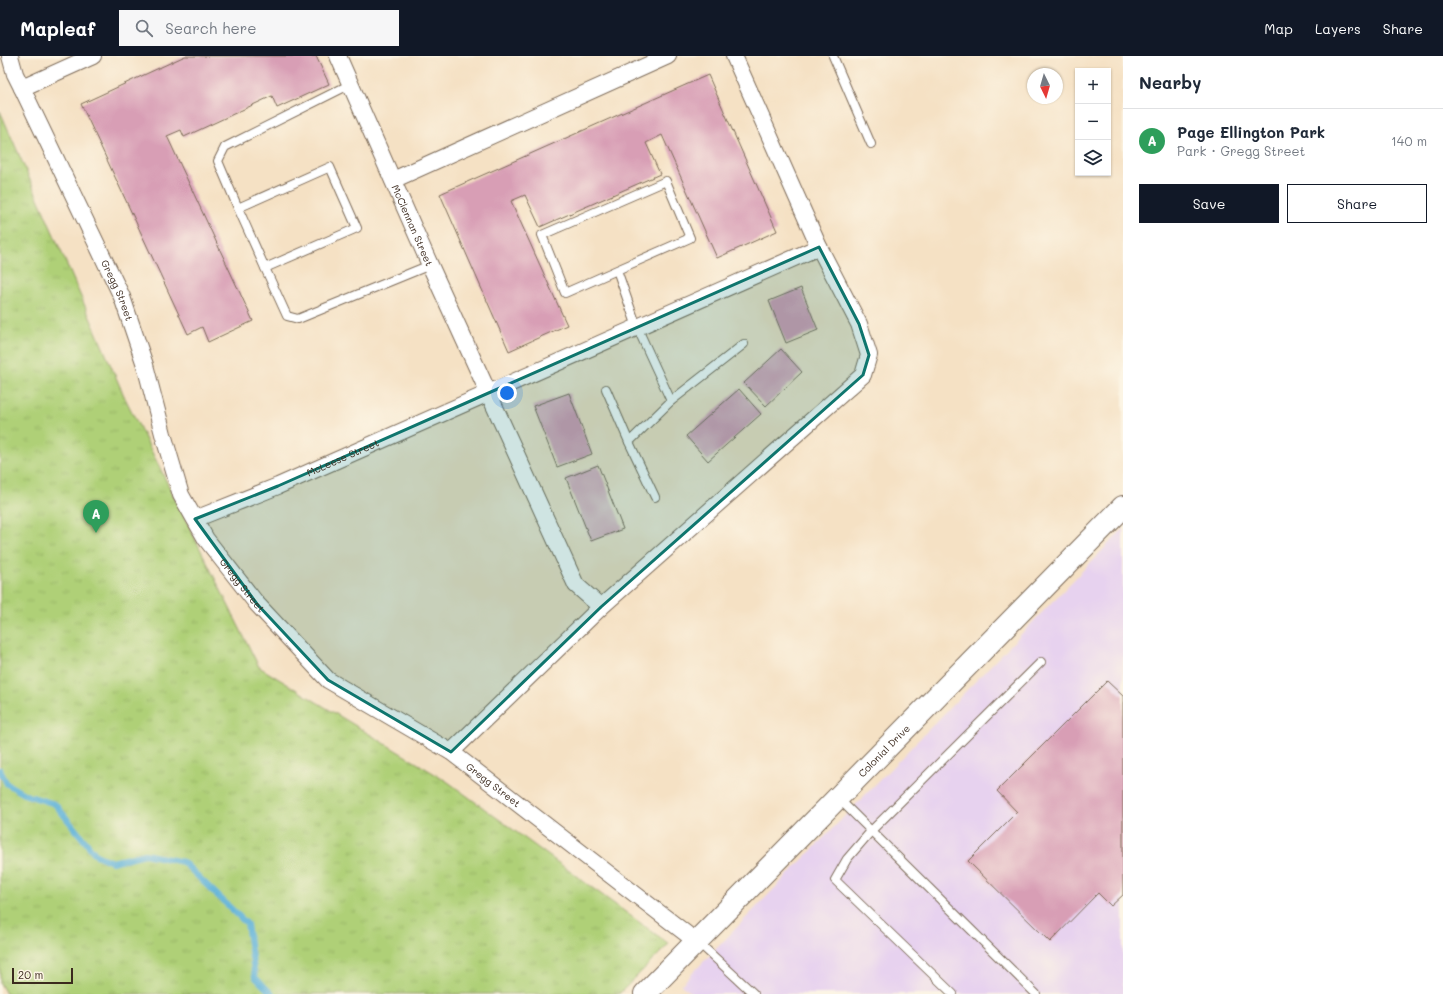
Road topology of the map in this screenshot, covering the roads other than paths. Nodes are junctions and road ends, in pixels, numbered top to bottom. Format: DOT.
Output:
graph roads {
  1 [pos="10,56"];
  2 [pos="93,56"];
  3 [pos="338,56"];
  4 [pos="668,56"];
  5 [pos="734,56"];
  6 [pos="833,56"];
  7 [pos="351,84"];
  8 [pos="22,88"];
  9 [pos="871,144"];
  10 [pos="393,180"];
  11 [pos="238,208"];
  12 [pos="819,247"];
  13 [pos="430,265"];
  14 [pos="265,268"];
  15 [pos="617,270"];
  16 [pos="637,328"];
  17 [pos="744,344"];
  18 [pos="606,389"];
  19 [pos="489,393"];
  20 [pos="671,401"];
  21 [pos="629,442"];
  22 [pos="655,497"];
  23 [pos="1121,513"];
  24 [pos="195,519"];
  25 [pos="601,607"];
  26 [pos="1041,662"];
  27 [pos="451,752"];
  28 [pos="837,798"];
  29 [pos="872,830"];
  30 [pos="697,942"];
  31 [pos="645,994"];
  32 [pos="754,994"];
  33 [pos="953,994"];
  34 [pos="1036,994"];
  1 -- 8 [label="street, Gregg Street"];
  2 -- 8 [label="street"];
  3 -- 7 [label="street, McClennan Street"];
  4 -- 10 [label="street"];
  5 -- 12 [label="street"];
  6 -- 9 [label="lane"];
  7 -- 10 [label="street, McClennan Street"];
  7 -- 11 [label="lane"];
  8 -- 24 [label="street, Gregg Street"];
  10 -- 13 [label="street, McClennan Street"];
  11 -- 14 [label="lane"];
  11 -- 14 [label="lane"];
  12 -- 16 [label="street, McLeese Street"];
  12 -- 25 [label="street"];
  13 -- 14 [label="lane"];
  13 -- 19 [label="street, McClennan Street"];
  15 -- 15 [label="lane"];
  15 -- 16 [label="lane"];
  16 -- 19 [label="street, McLeese Street"];
  16 -- 20 [label="lane"];
  17 -- 20 [label="lane"];
  18 -- 21 [label="lane"];
  19 -- 24 [label="street, McLeese Street"];
  19 -- 25 [label="street, McClennan Street"];
  20 -- 21 [label="lane"];
  21 -- 22 [label="lane"];
  23 -- 28 [label="main road, Colonial Drive"];
  24 -- 27 [label="street, Gregg Street"];
  25 -- 27 [label="street"];
  26 -- 29 [label="lane"];
  27 -- 30 [label="street, Gregg Street"];
  28 -- 29 [label="lane"];
  28 -- 30 [label="main road, Colonial Drive"];
  29 -- 33 [label="lane"];
  29 -- 34 [label="lane"];
  30 -- 31 [label="main road, Colonial Drive"];
  30 -- 32 [label="lane"];
}
